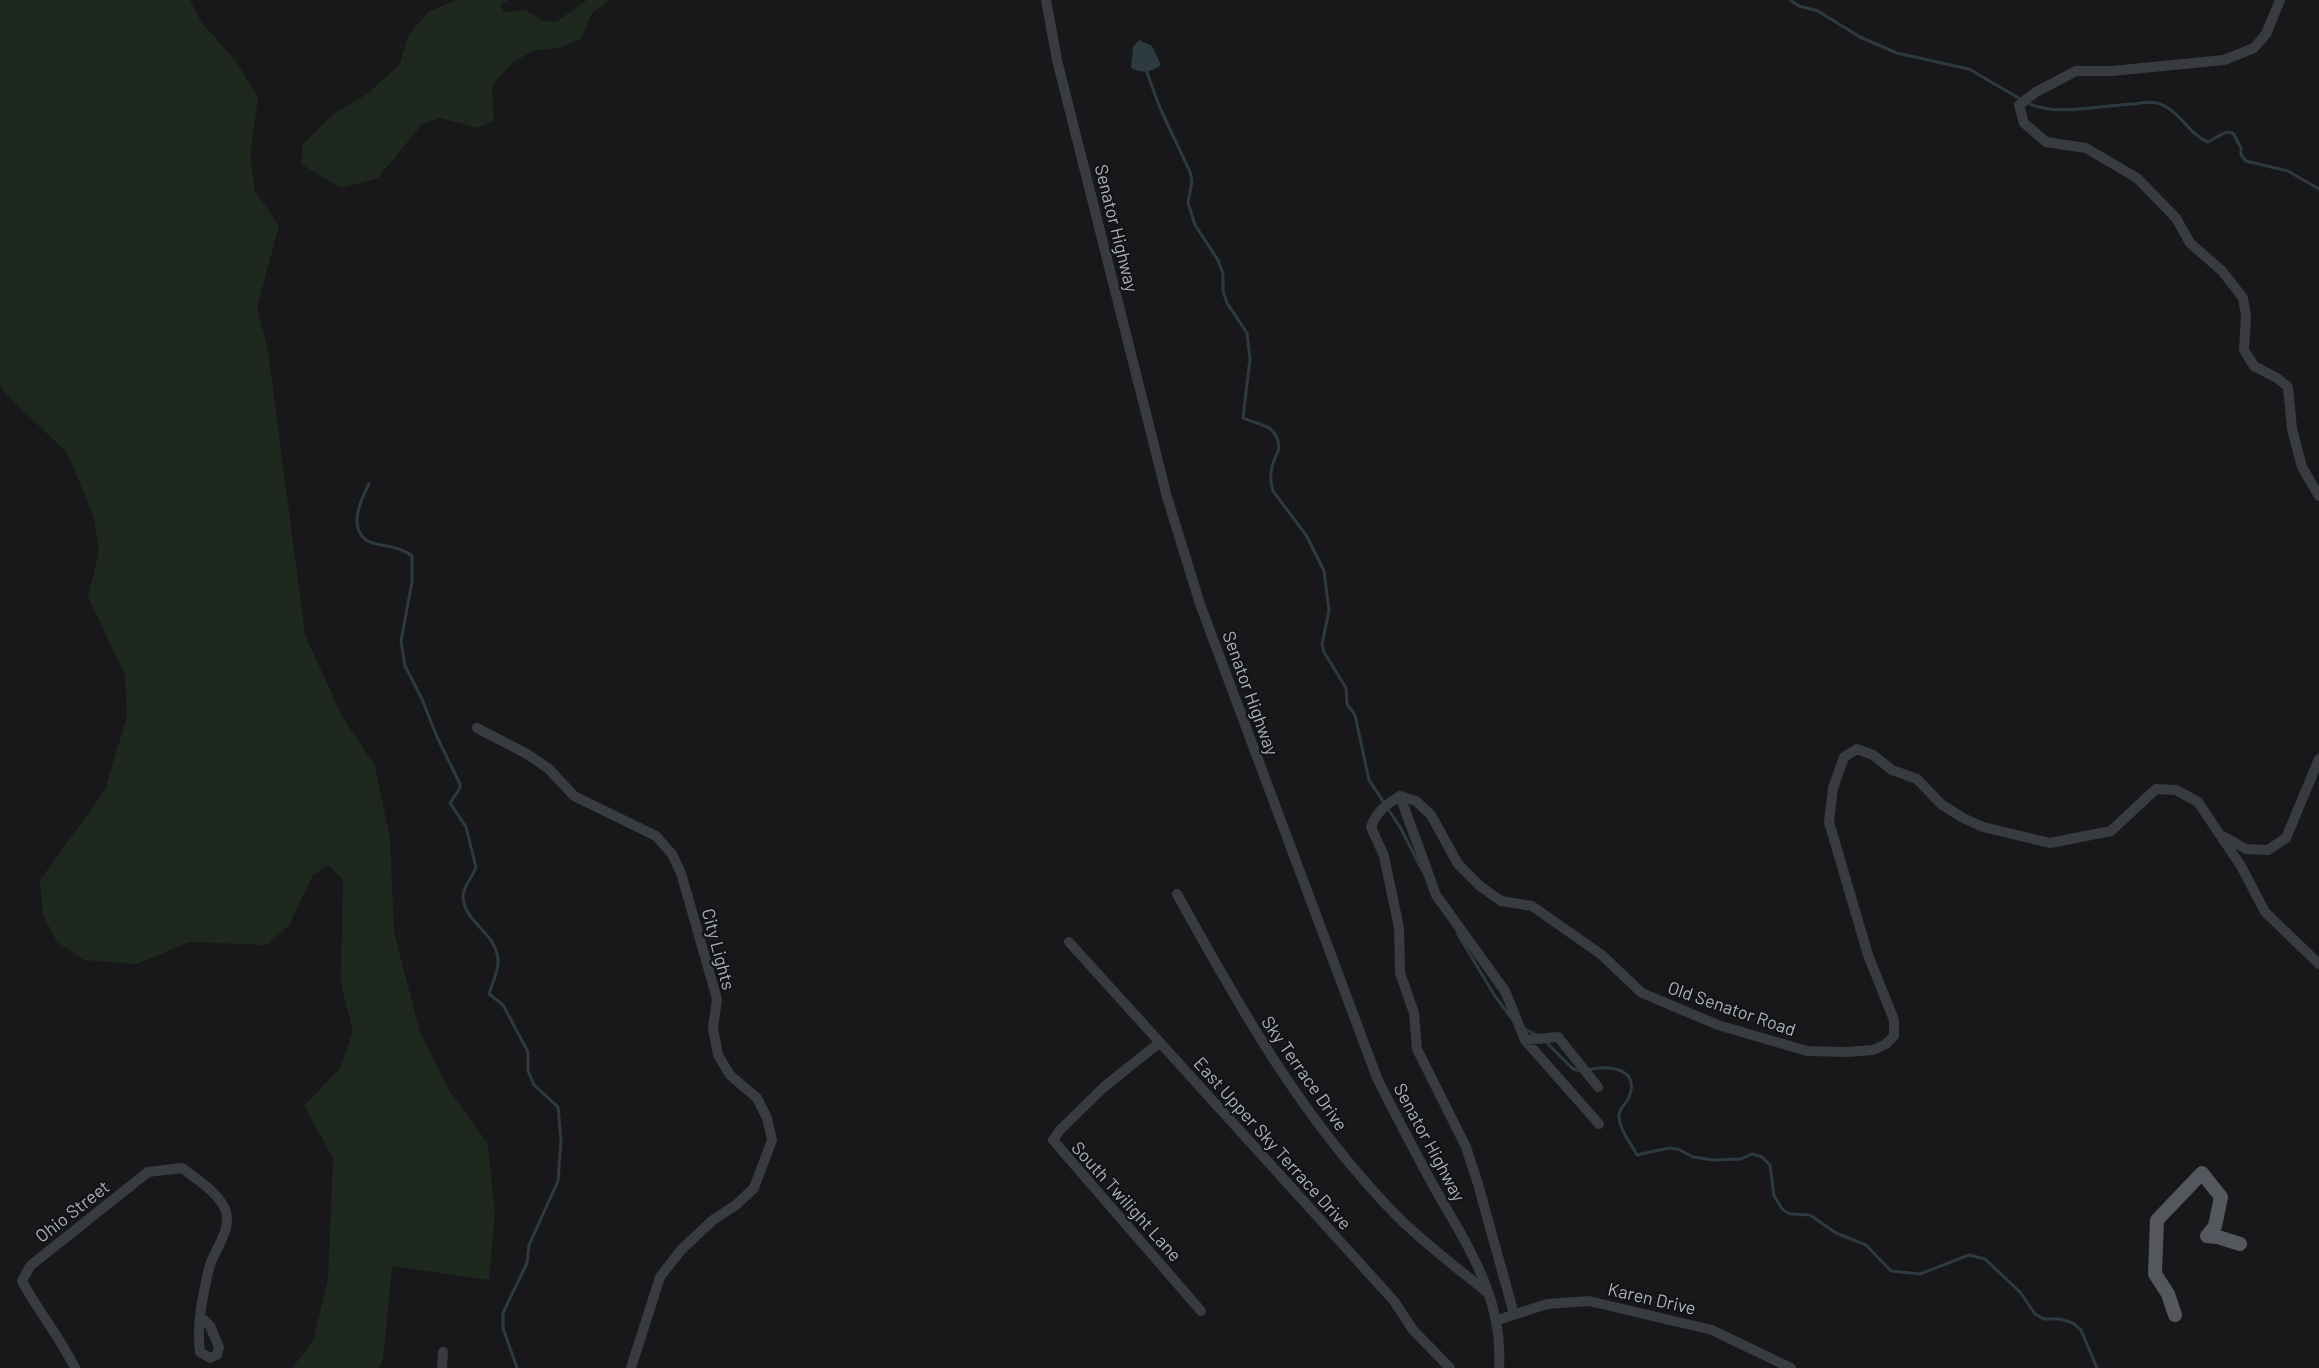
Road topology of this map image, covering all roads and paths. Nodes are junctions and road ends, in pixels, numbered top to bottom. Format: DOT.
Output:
graph roads {
  1 [pos="1046,0"];
  2 [pos="2280,0"];
  3 [pos="2319,496"];
  4 [pos="477,728"];
  5 [pos="2319,759"];
  6 [pos="1400,796"];
  7 [pos="2219,834"];
  8 [pos="1177,894"];
  9 [pos="1069,942"];
  10 [pos="2319,964"];
  11 [pos="1525,1040"];
  12 [pos="1159,1042"];
  13 [pos="1598,1087"];
  14 [pos="1599,1124"];
  15 [pos="2240,1244"];
  16 [pos="1491,1296"];
  17 [pos="1201,1311"];
  18 [pos="1514,1314"];
  19 [pos="2175,1316"];
  20 [pos="201,1317"];
  21 [pos="1498,1320"];
  22 [pos="443,1352"];
  23 [pos="75,1368"];
  24 [pos="442,1368"];
  25 [pos="631,1368"];
  26 [pos="1450,1368"];
  27 [pos="1501,1368"];
  28 [pos="1791,1368"];
  1 -- 16 [label="street, Senator Highway"];
  2 -- 3 [label="street"];
  4 -- 25 [label="street, City Lights"];
  5 -- 7 [label="street"];
  6 -- 7 [label="street, Old Senator Road"];
  6 -- 11 [label="street"];
  6 -- 18 [label="street"];
  7 -- 10 [label="street, Old Senator Road"];
  8 -- 16 [label="street, Sky Terrace Drive"];
  9 -- 12 [label="street, East Upper Sky Terrace Drive"];
  11 -- 13 [label="street"];
  11 -- 14 [label="street"];
  12 -- 17 [label="street, South Twilight Lane"];
  12 -- 26 [label="street, East Upper Sky Terrace Drive"];
  15 -- 19 [label="main road"];
  16 -- 21 [label="street, Senator Highway"];
  18 -- 21 [label="street, Karen Drive"];
  18 -- 28 [label="street, Karen Drive"];
  20 -- 23 [label="street, Ohio Street"];
  21 -- 27 [label="street, Senator Highway"];
  22 -- 24 [label="street"];
}
